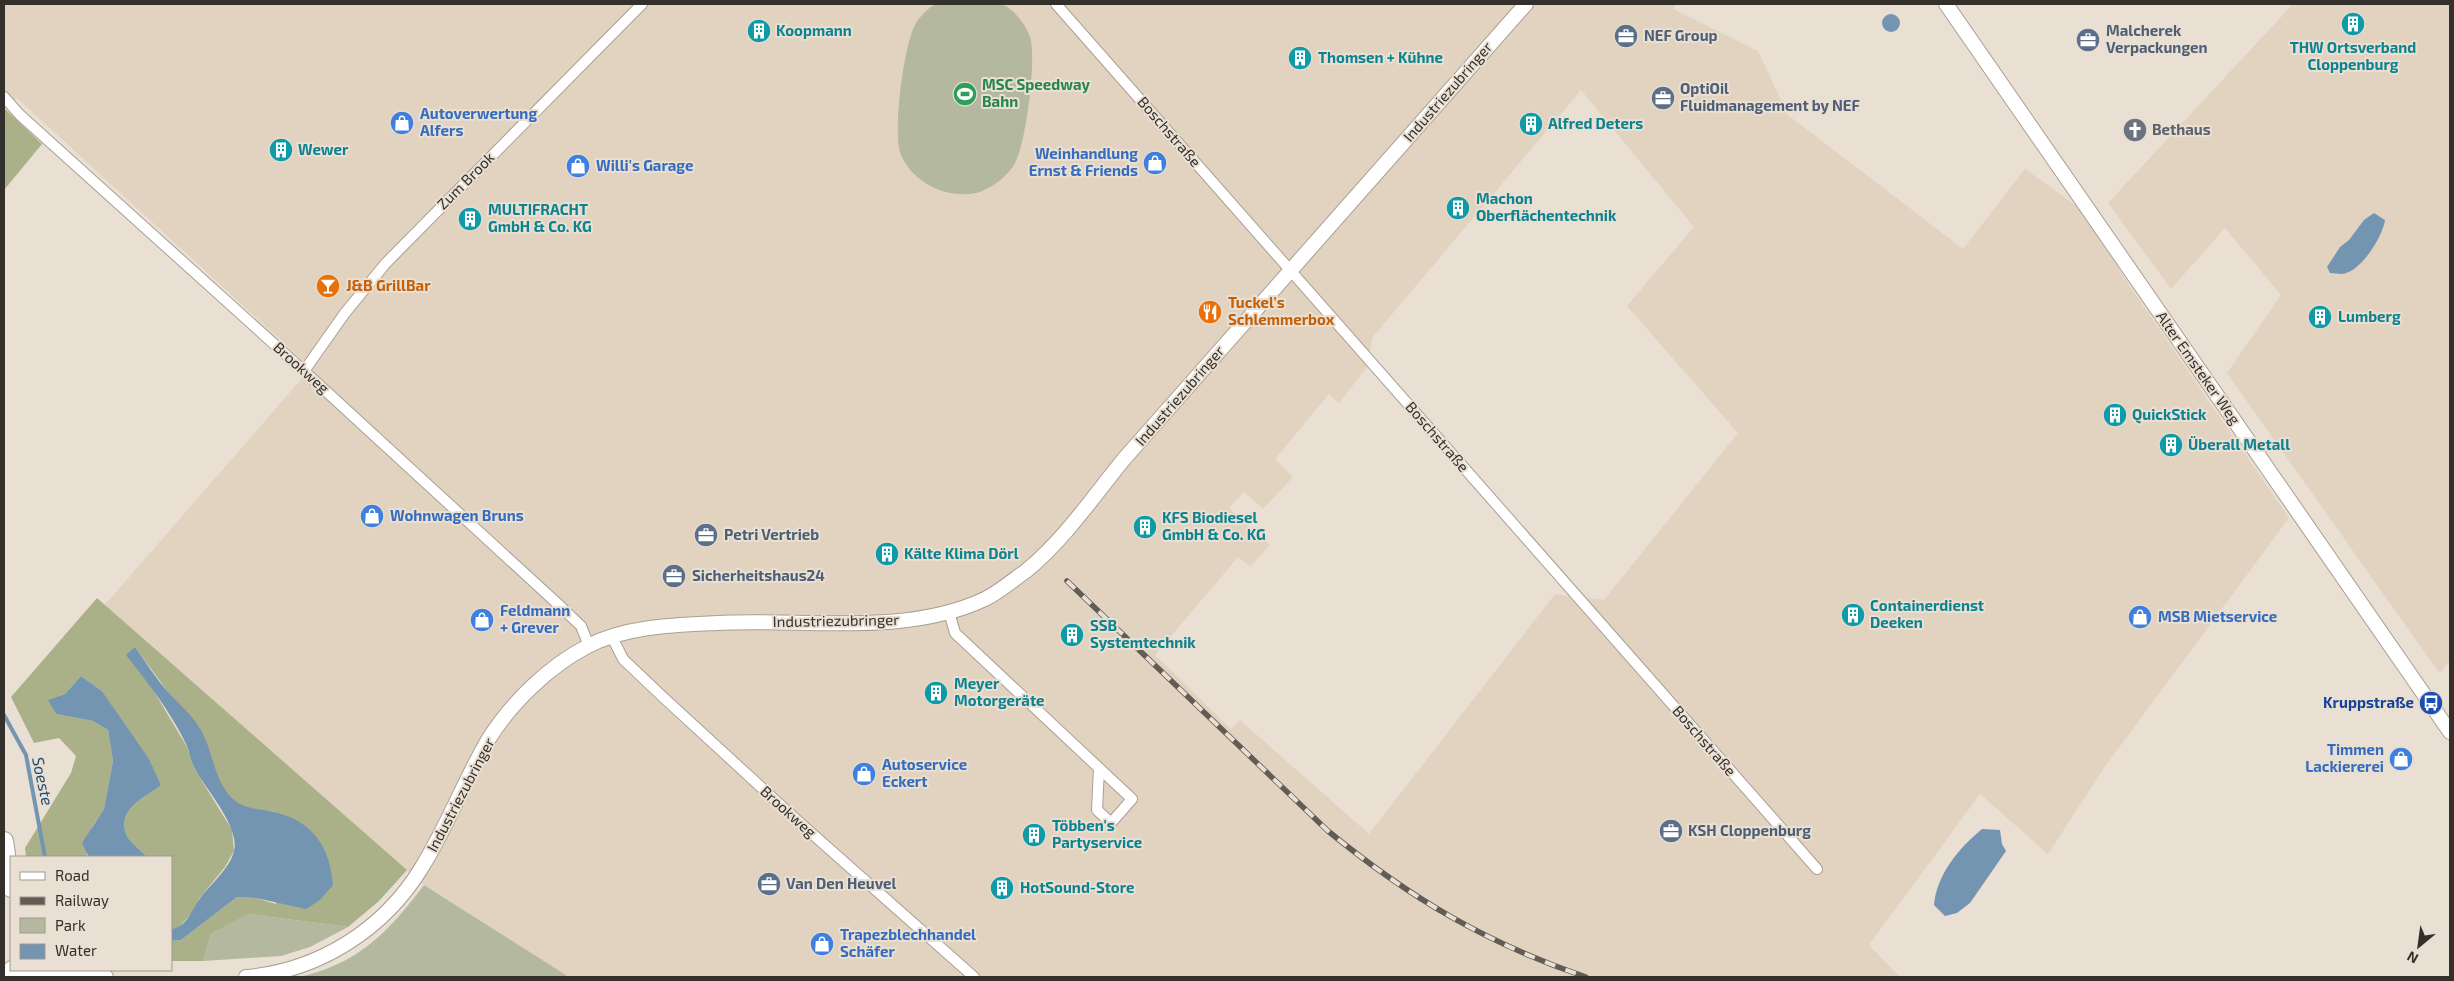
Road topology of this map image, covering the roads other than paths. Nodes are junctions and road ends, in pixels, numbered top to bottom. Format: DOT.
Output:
graph roads {
  1 [pos="642,4"];
  2 [pos="1056,4"];
  3 [pos="1526,4"];
  4 [pos="1946,4"];
  5 [pos="4,98"];
  6 [pos="1291,270"];
  7 [pos="304,371"];
  8 [pos="949,612"];
  9 [pos="612,637"];
  10 [pos="589,646"];
  11 [pos="2450,732"];
  12 [pos="1099,768"];
  13 [pos="4,841"];
  14 [pos="1817,869"];
  15 [pos="10,881"];
  16 [pos="76,971"];
  17 [pos="9,974"];
  18 [pos="99,977"];
  19 [pos="246,977"];
  20 [pos="974,977"];
  1 -- 7 [label="street, Zum Brook"];
  2 -- 6 [label="street, Boschstraße"];
  3 -- 6 [label="street, Industriezubringer"];
  4 -- 11 [label="street, Alter Emsteker Weg"];
  5 -- 7 [label="street, Brookweg"];
  6 -- 8 [label="street, Industriezubringer"];
  6 -- 14 [label="street, Boschstraße"];
  7 -- 10 [label="street, Brookweg"];
  8 -- 9 [label="street, Industriezubringer"];
  8 -- 12 [label="street"];
  9 -- 10 [label="street, Industriezubringer"];
  9 -- 20 [label="street, Brookweg"];
  10 -- 19 [label="street, Industriezubringer"];
  12 -- 12 [label="street"];
  13 -- 15 [label="highway"];
  16 -- 18 [label="highway"];
  17 -- 18 [label="street"];
}
